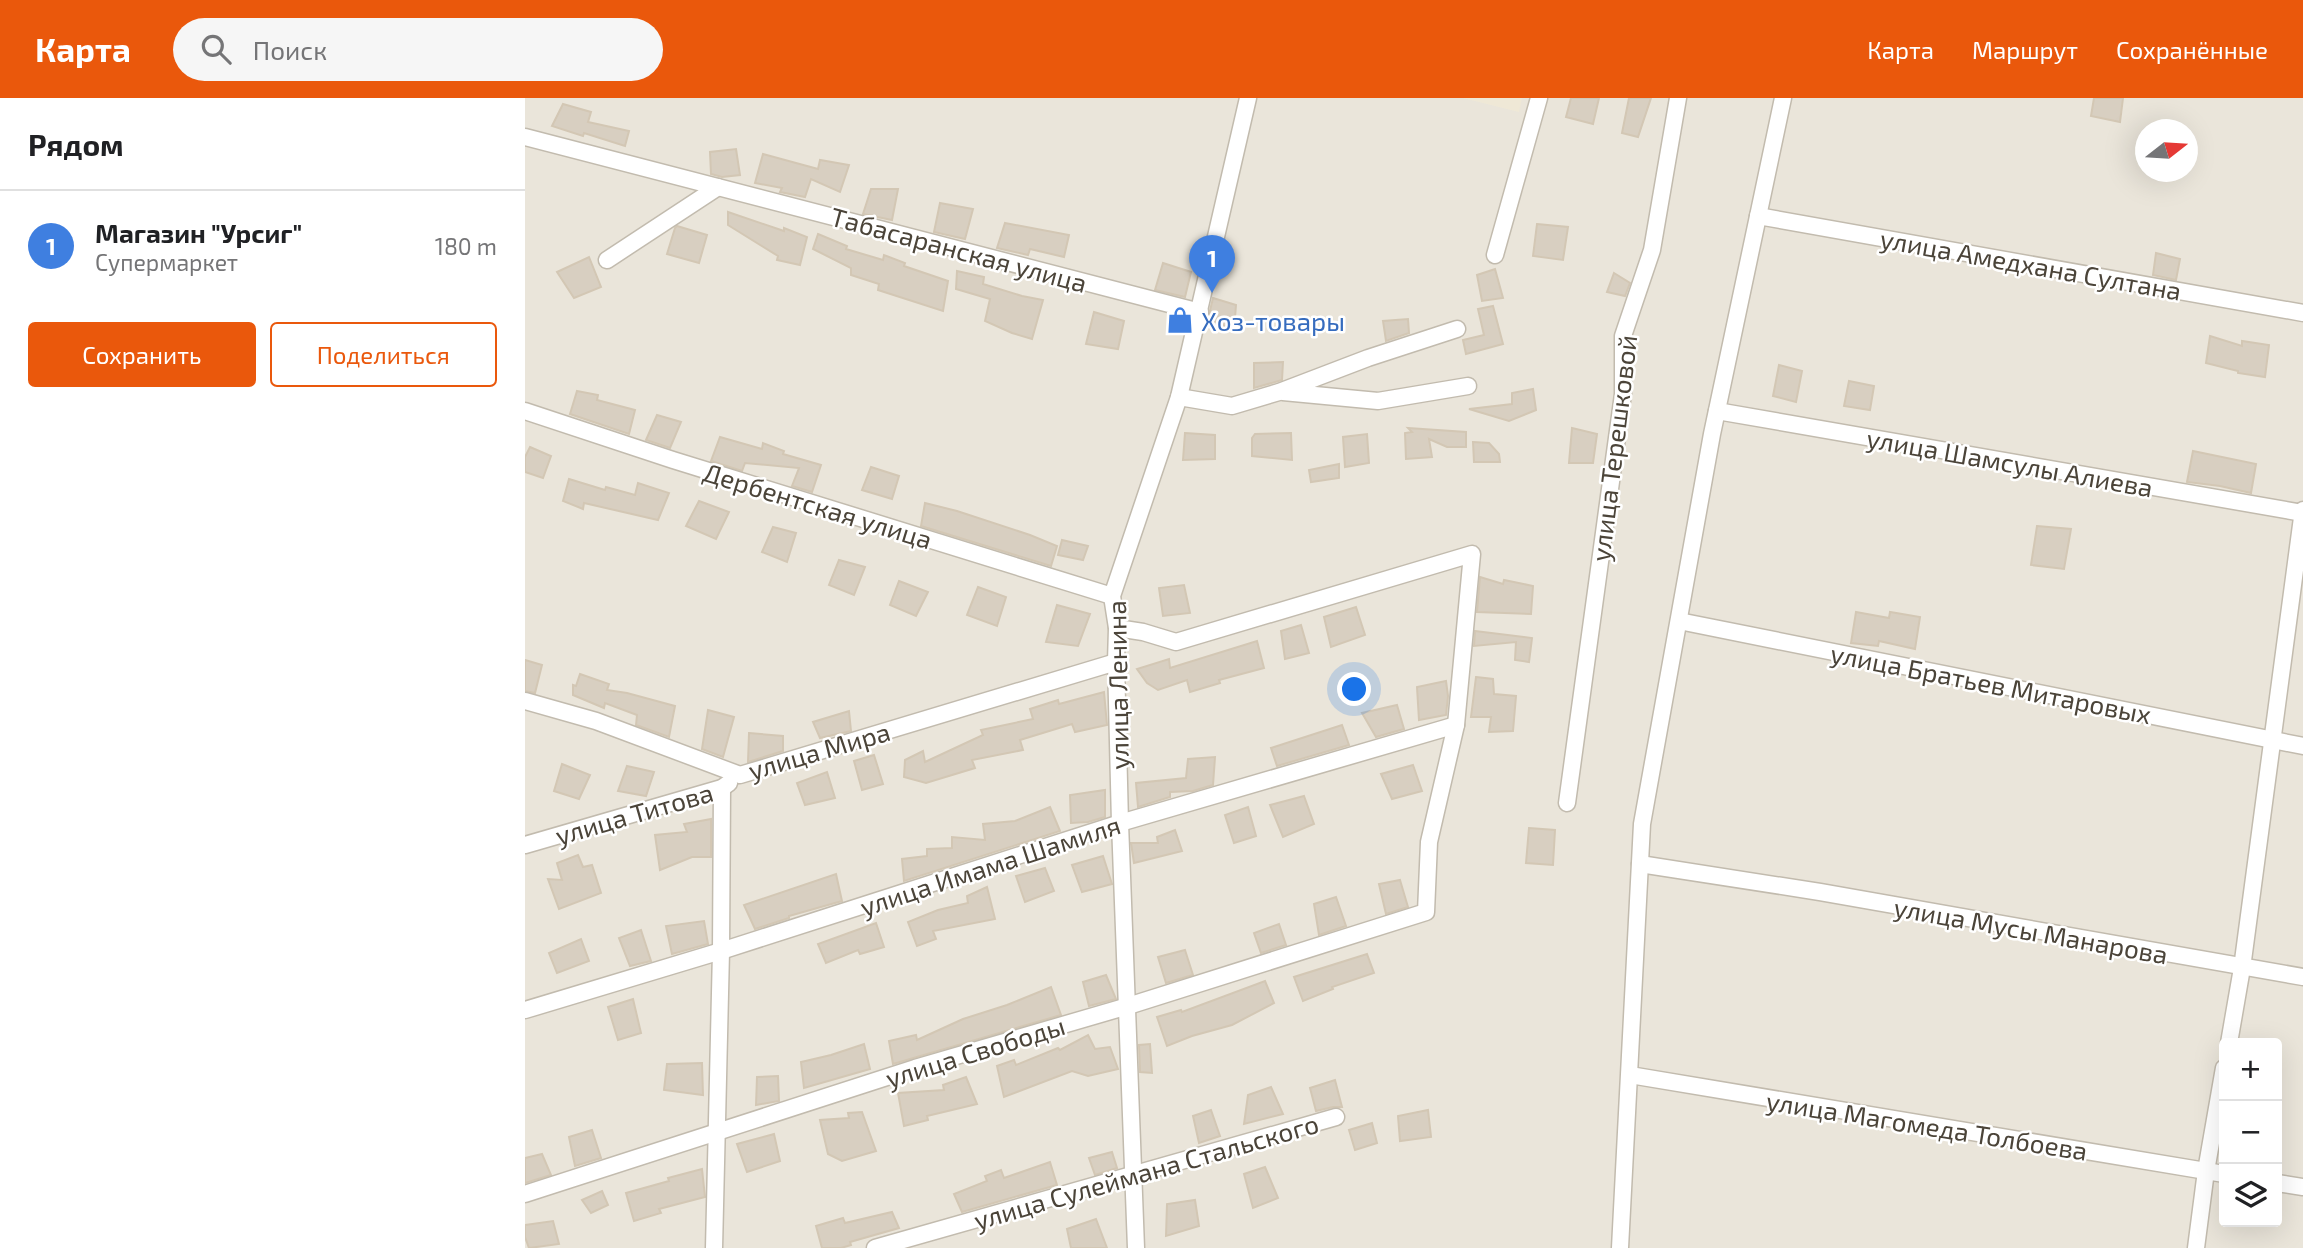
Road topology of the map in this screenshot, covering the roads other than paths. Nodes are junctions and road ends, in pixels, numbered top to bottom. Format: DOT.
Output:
graph roads {
  1 [pos="1248,98"];
  2 [pos="1539,98"];
  3 [pos="1678,98"];
  4 [pos="1783,98"];
  5 [pos="525,137"];
  6 [pos="718,187"];
  7 [pos="1758,216"];
  8 [pos="1496,255"];
  9 [pos="607,260"];
  10 [pos="1200,312"];
  11 [pos="2303,313"];
  12 [pos="1457,329"];
  13 [pos="1468,386"];
  14 [pos="1279,392"];
  15 [pos="1179,397"];
  16 [pos="525,411"];
  17 [pos="1717,411"];
  18 [pos="2303,512"];
  19 [pos="1112,596"];
  20 [pos="1679,621"];
  21 [pos="1117,628"];
  22 [pos="1116,662"];
  23 [pos="525,701"];
  24 [pos="1456,725"];
  25 [pos="2273,740"];
  26 [pos="2303,746"];
  27 [pos="740,775"];
  28 [pos="722,788"];
  29 [pos="1567,803"];
  30 [pos="1120,823"];
  31 [pos="525,845"];
  32 [pos="1640,864"];
  33 [pos="721,951"];
  34 [pos="2242,968"];
  35 [pos="2303,977"];
  36 [pos="1128,1006"];
  37 [pos="525,1010"];
  38 [pos="2230,1038"];
  39 [pos="1630,1075"];
  40 [pos="2219,1097"];
  41 [pos="1336,1117"];
  42 [pos="716,1132"];
  43 [pos="2206,1171"];
  44 [pos="2219,1173"];
  45 [pos="1134,1176"];
  46 [pos="2282,1184"];
  47 [pos="2303,1187"];
  48 [pos="525,1194"];
  49 [pos="714,1248"];
  50 [pos="875,1248"];
  51 [pos="1136,1248"];
  52 [pos="1620,1248"];
  53 [pos="2196,1248"];
  1 -- 10 [label="street, улица Ленина"];
  2 -- 8 [label="street"];
  3 -- 29 [label="street, улица Терешковой"];
  4 -- 7 [label="street"];
  5 -- 6 [label="street, Табасаранская улица"];
  6 -- 9 [label="street"];
  6 -- 10 [label="street, Табасаранская улица"];
  7 -- 11 [label="street, улица Амедхана Султана"];
  7 -- 17 [label="street"];
  10 -- 15 [label="street, улица Ленина"];
  12 -- 14 [label="street"];
  13 -- 14 [label="street"];
  14 -- 15 [label="street"];
  15 -- 19 [label="street, улица Ленина"];
  16 -- 19 [label="street, Дербентская улица"];
  17 -- 18 [label="street, улица Шамсулы Алиева"];
  17 -- 20 [label="street"];
  18 -- 25 [label="street"];
  19 -- 21 [label="street, улица Ленина"];
  20 -- 25 [label="street, улица Братьев Митаровых"];
  20 -- 32 [label="street"];
  21 -- 22 [label="street, улица Ленина"];
  21 -- 24 [label="street"];
  22 -- 27 [label="street, улица Мира"];
  22 -- 30 [label="street, улица Ленина"];
  23 -- 27 [label="street, улица Мира"];
  24 -- 30 [label="street, улица Имама Шамиля"];
  24 -- 36 [label="street, улица Свободы"];
  25 -- 26 [label="street, улица Братьев Митаровых"];
  25 -- 34 [label="street"];
  27 -- 28 [label="street, улица Титова"];
  28 -- 31 [label="street, улица Титова"];
  28 -- 33 [label="street"];
  30 -- 33 [label="street, улица Имама Шамиля"];
  30 -- 36 [label="street, улица Ленина"];
  32 -- 34 [label="street, улица Мусы Манарова"];
  32 -- 39 [label="street"];
  33 -- 37 [label="street, улица Имама Шамиля"];
  33 -- 42 [label="street"];
  34 -- 35 [label="street, улица Мусы Манарова"];
  34 -- 38 [label="street"];
  36 -- 42 [label="street, улица Свободы"];
  36 -- 45 [label="street, улица Ленина"];
  39 -- 43 [label="street, улица Магомеда Толбоева"];
  39 -- 52 [label="street"];
  40 -- 43 [label="street"];
  41 -- 45 [label="street, улица Сулеймана Стальского"];
  42 -- 48 [label="street, улица Свободы"];
  42 -- 49 [label="street"];
  43 -- 44 [label="street, улица Магомеда Толбоева"];
  43 -- 53 [label="street"];
  45 -- 50 [label="street, улица Сулеймана Стальского"];
  45 -- 51 [label="street, улица Ленина"];
  46 -- 47 [label="street"];
}
